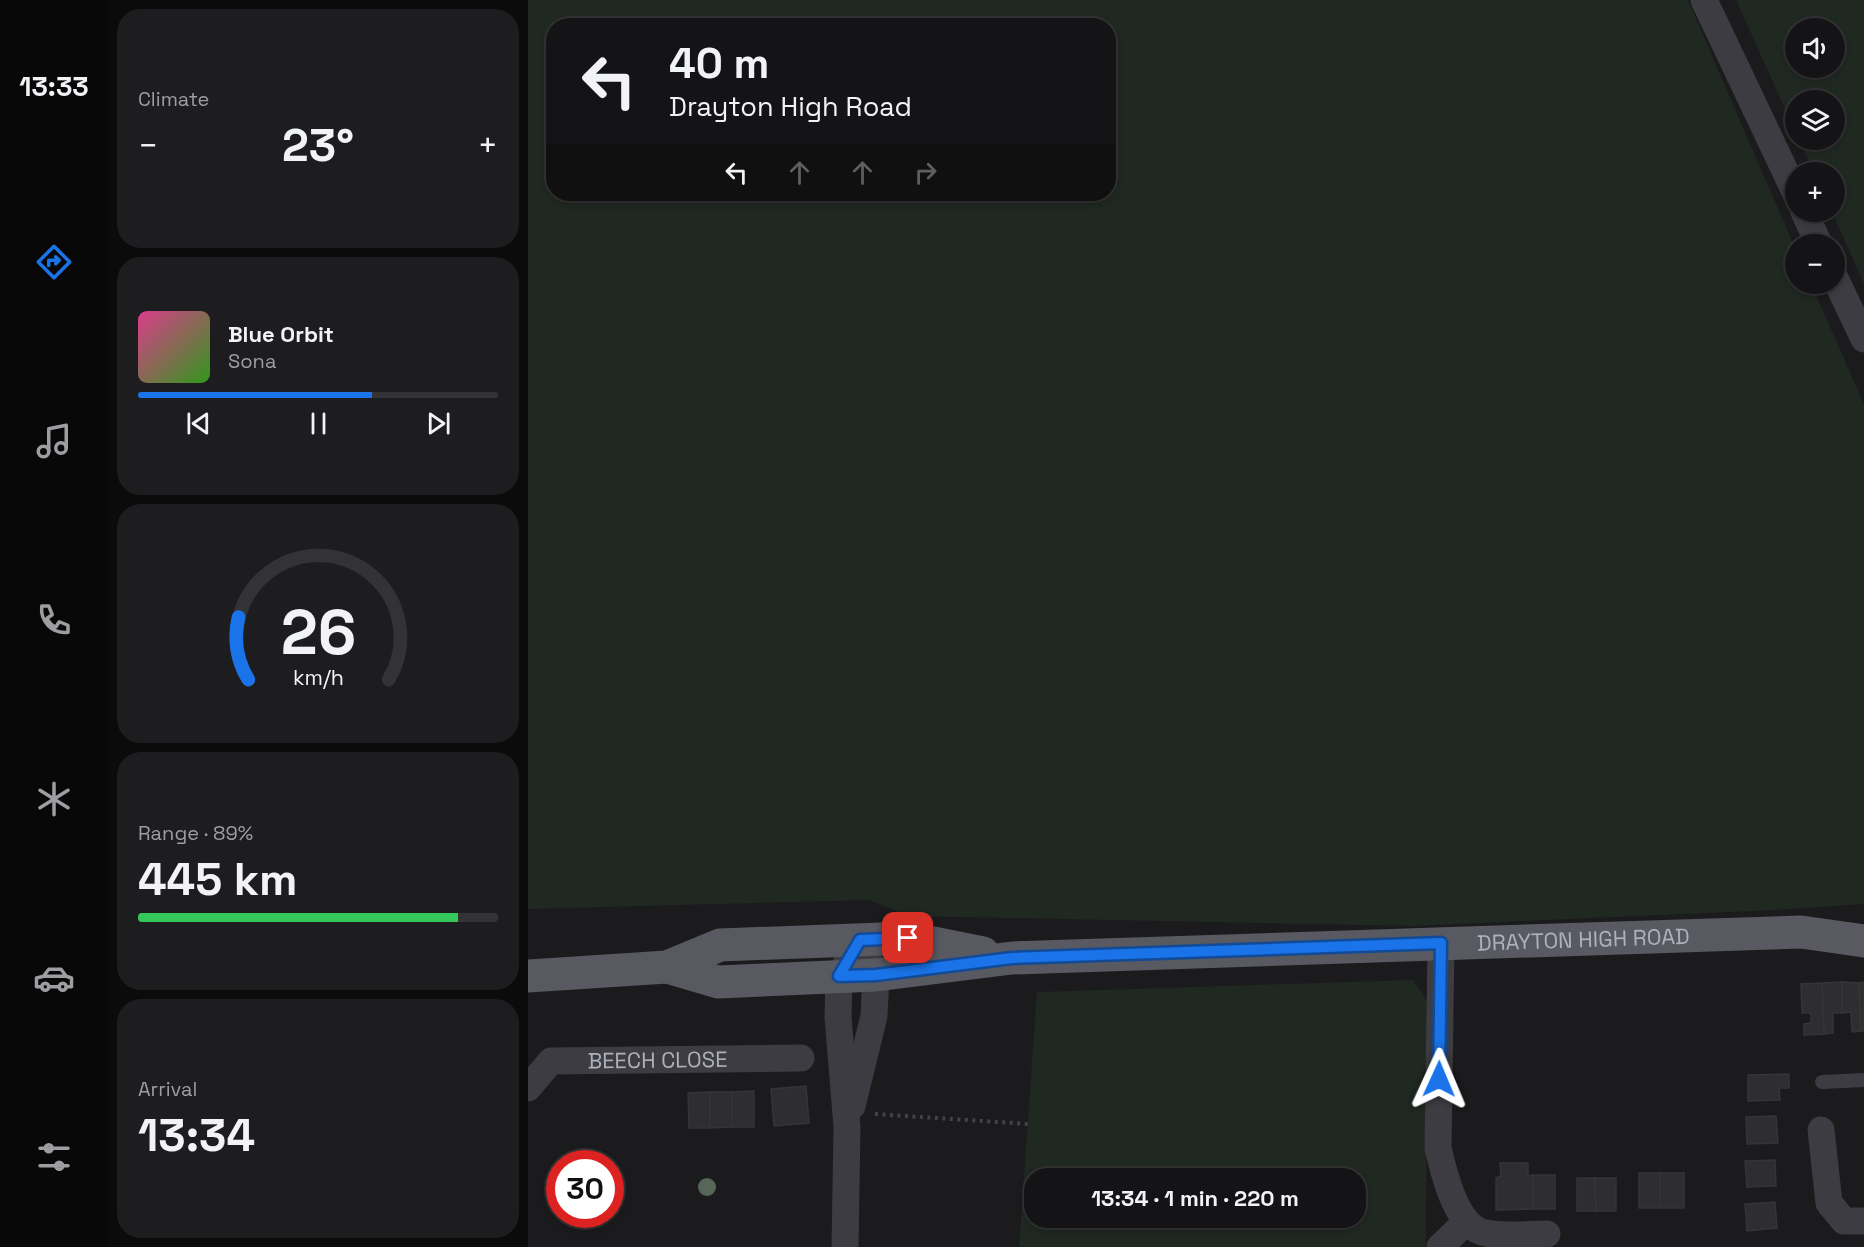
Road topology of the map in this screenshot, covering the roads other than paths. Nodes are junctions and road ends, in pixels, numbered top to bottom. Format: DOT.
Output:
graph roads {
  1 [pos="1704,0"];
  2 [pos="1785,171"];
  3 [pos="1843,294"];
  4 [pos="1864,339"];
  5 [pos="860,940"];
  6 [pos="1864,941"];
  7 [pos="1441,943"];
  8 [pos="1012,958"];
  9 [pos="667,967"];
  10 [pos="876,975"];
  11 [pos="528,976"];
  12 [pos="839,976"];
  13 [pos="801,1058"];
  14 [pos="1864,1080"];
  15 [pos="1822,1082"];
  16 [pos="528,1088"];
  17 [pos="847,1127"];
  18 [pos="1821,1130"];
  19 [pos="1864,1221"];
  20 [pos="1466,1222"];
  21 [pos="1547,1234"];
  22 [pos="845,1247"];
  23 [pos="1440,1247"];
  1 -- 2 [label="street"];
  3 -- 4 [label="street"];
  5 -- 8 [label="main road, DRAYTON HIGH ROAD"];
  5 -- 9 [label="main road, DRAYTON HIGH ROAD"];
  5 -- 10 [label="street"];
  5 -- 12 [label="street"];
  6 -- 7 [label="main road, DRAYTON HIGH ROAD"];
  7 -- 8 [label="main road, DRAYTON HIGH ROAD"];
  7 -- 20 [label="street"];
  8 -- 10 [label="main road, DRAYTON HIGH ROAD"];
  9 -- 11 [label="main road, DRAYTON HIGH ROAD"];
  9 -- 12 [label="main road, DRAYTON HIGH ROAD"];
  10 -- 12 [label="main road, DRAYTON HIGH ROAD"];
  10 -- 17 [label="street"];
  12 -- 17 [label="street"];
  13 -- 16 [label="street, BEECH CLOSE"];
  14 -- 15 [label="lane"];
  17 -- 22 [label="street"];
  18 -- 19 [label="street"];
  20 -- 21 [label="street"];
  20 -- 23 [label="street"];
}
